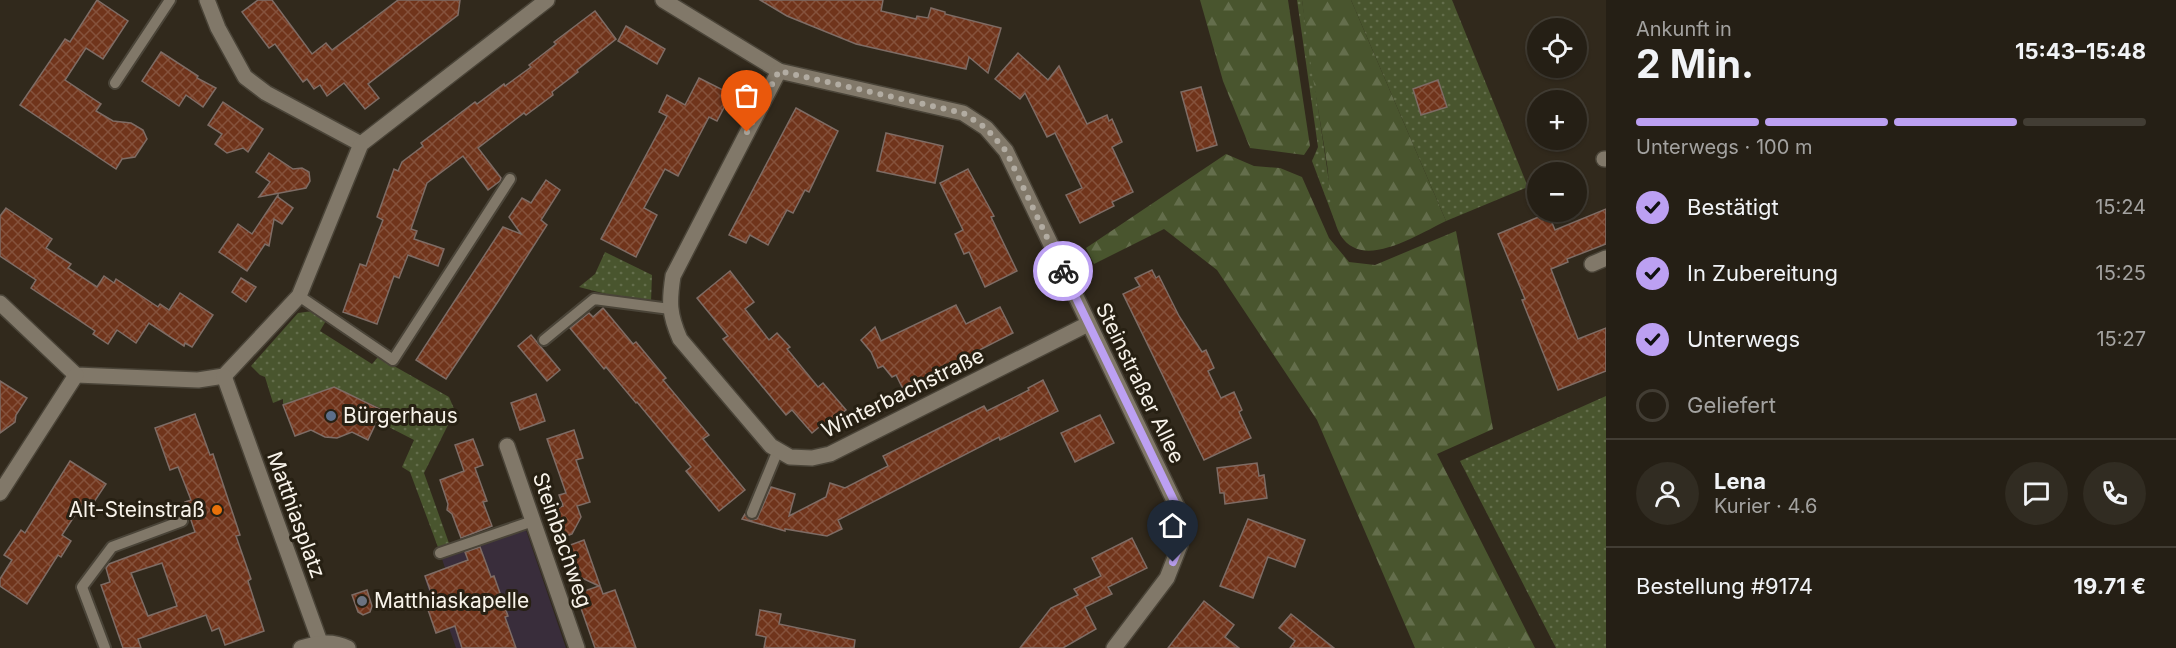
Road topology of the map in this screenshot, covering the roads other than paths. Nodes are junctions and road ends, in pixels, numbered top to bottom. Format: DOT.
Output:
graph roads {
  1 [pos="170,0"];
  2 [pos="207,0"];
  3 [pos="547,0"];
  4 [pos="663,0"];
  5 [pos="779,71"];
  6 [pos="115,83"];
  7 [pos="361,144"];
  8 [pos="510,179"];
  9 [pos="299,296"];
  10 [pos="0,303"];
  11 [pos="670,309"];
  12 [pos="1088,324"];
  13 [pos="544,340"];
  14 [pos="76,375"];
  15 [pos="224,376"];
  16 [pos="507,446"];
  17 [pos="778,450"];
  18 [pos="0,493"];
  19 [pos="752,513"];
  20 [pos="182,521"];
  21 [pos="533,521"];
  22 [pos="440,553"];
  23 [pos="320,642"];
  24 [pos="105,648"];
  25 [pos="301,648"];
  26 [pos="348,648"];
  27 [pos="577,648"];
  28 [pos="1114,648"];
  1 -- 6 [label="lane"];
  2 -- 7 [label="street"];
  3 -- 7 [label="street"];
  4 -- 5 [label="street, Steinstraßer Allee"];
  5 -- 11 [label="street, Winterbachstraße"];
  5 -- 12 [label="street, Steinstraßer Allee"];
  7 -- 9 [label="street"];
  8 -- 9 [label="lane"];
  9 -- 15 [label="street"];
  10 -- 14 [label="street"];
  11 -- 13 [label="lane"];
  11 -- 17 [label="street, Winterbachstraße"];
  12 -- 17 [label="street, Winterbachstraße"];
  12 -- 28 [label="street, Steinstraßer Allee"];
  14 -- 15 [label="street"];
  14 -- 18 [label="street"];
  15 -- 23 [label="street, Matthiasplatz"];
  16 -- 21 [label="street, Steinbachweg"];
  17 -- 19 [label="lane"];
  20 -- 24 [label="lane"];
  21 -- 22 [label="lane"];
  21 -- 27 [label="street, Steinbachweg"];
  23 -- 25 [label="street"];
  23 -- 26 [label="street"];
}
